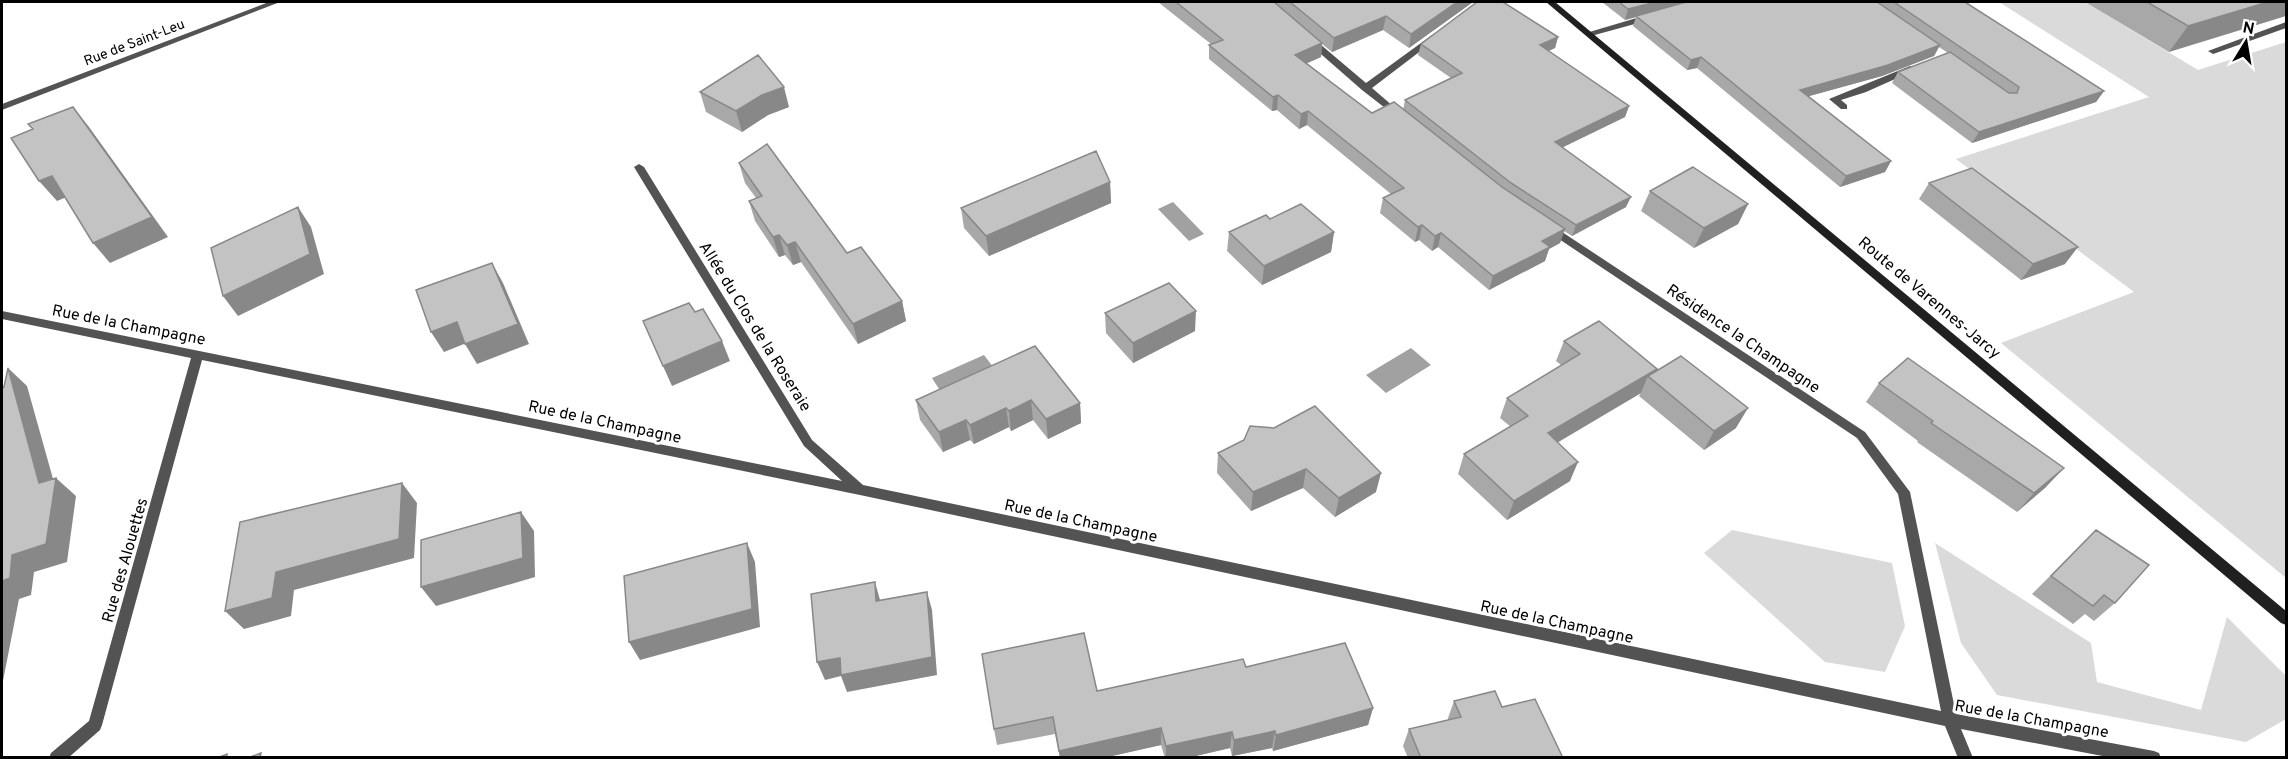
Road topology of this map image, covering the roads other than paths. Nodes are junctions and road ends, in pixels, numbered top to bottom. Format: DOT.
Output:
graph roads {
  1 [pos="276,2"];
  2 [pos="1551,2"];
  3 [pos="1659,14"];
  4 [pos="2286,25"];
  5 [pos="1298,30"];
  6 [pos="1591,33"];
  7 [pos="1437,35"];
  8 [pos="2213,51"];
  9 [pos="1925,64"];
  10 [pos="1365,88"];
  11 [pos="2,107"];
  12 [pos="1844,107"];
  13 [pos="1411,125"];
  14 [pos="639,167"];
  15 [pos="1543,225"];
  16 [pos="2,315"];
  17 [pos="198,355"];
  18 [pos="860,490"];
  19 [pos="2286,619"];
  20 [pos="1950,720"];
  21 [pos="56,758"];
  22 [pos="1966,758"];
  23 [pos="2154,758"];
  1 -- 11 [label="street, Rue de Saint-Leu"];
  2 -- 6 [label="street, Route de Varennes-Jarcy"];
  3 -- 6 [label="street"];
  4 -- 8 [label="street"];
  5 -- 10 [label="street"];
  6 -- 19 [label="street, Route de Varennes-Jarcy"];
  7 -- 10 [label="street"];
  9 -- 12 [label="street"];
  10 -- 13 [label="street"];
  14 -- 18 [label="street, Allée du Clos de la Roseraie"];
  15 -- 20 [label="street, Résidence la Champagne"];
  16 -- 17 [label="street, Rue de la Champagne"];
  17 -- 18 [label="street, Rue de la Champagne"];
  17 -- 21 [label="street, Rue des Alouettes"];
  18 -- 20 [label="street, Rue de la Champagne"];
  20 -- 22 [label="street, Résidence la Champagne"];
  20 -- 23 [label="street, Rue de la Champagne"];
}
